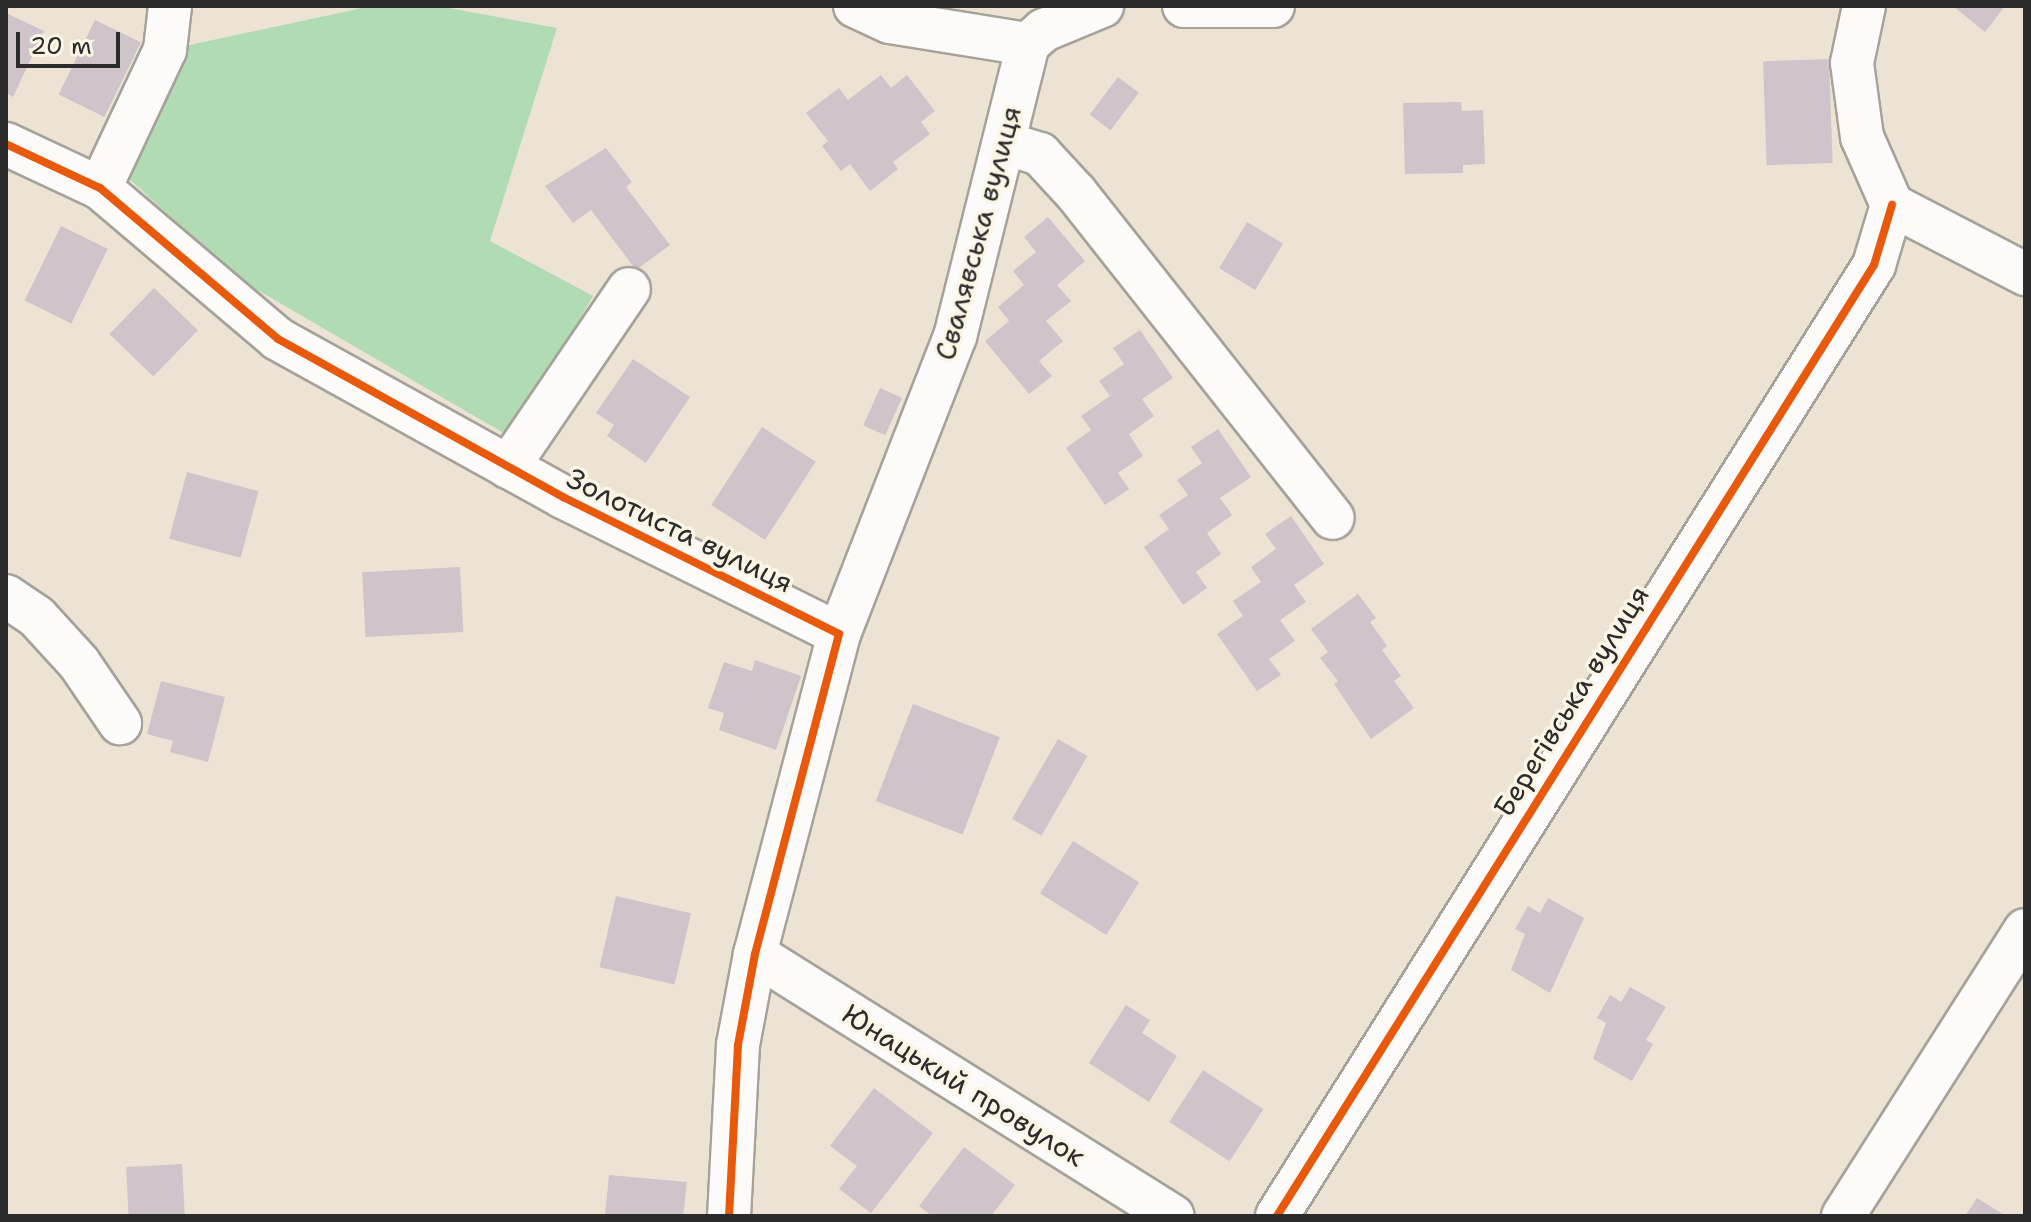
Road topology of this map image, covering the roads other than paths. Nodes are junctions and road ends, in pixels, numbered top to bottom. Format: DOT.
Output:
graph roads {
  1 [pos="170,6"];
  2 [pos="855,6"];
  3 [pos="1102,6"];
  4 [pos="1184,6"];
  5 [pos="1273,6"];
  6 [pos="1864,6"];
  7 [pos="1028,44"];
  8 [pos="1004,143"];
  9 [pos="6,144"];
  10 [pos="100,188"];
  11 [pos="1892,205"];
  12 [pos="2025,274"];
  13 [pos="629,289"];
  14 [pos="508,467"];
  15 [pos="1333,518"];
  16 [pos="6,596"];
  17 [pos="839,634"];
  18 [pos="120,723"];
  19 [pos="2025,930"];
  20 [pos="755,954"];
  21 [pos="729,1216"];
  22 [pos="1173,1216"];
  23 [pos="1277,1216"];
  24 [pos="1843,1216"];
  1 -- 10 [label="street"];
  2 -- 7 [label="street"];
  3 -- 7 [label="street"];
  4 -- 5 [label="street"];
  6 -- 11 [label="street"];
  7 -- 8 [label="street, Свалявська вулиця"];
  8 -- 15 [label="street"];
  8 -- 17 [label="street, Свалявська вулиця"];
  9 -- 10 [label="street, Золотиста вулиця"];
  10 -- 14 [label="street, Золотиста вулиця"];
  11 -- 12 [label="street"];
  11 -- 23 [label="street, Берегівська вулиця"];
  13 -- 14 [label="street"];
  14 -- 17 [label="street, Золотиста вулиця"];
  16 -- 18 [label="street"];
  17 -- 20 [label="street"];
  19 -- 24 [label="street"];
  20 -- 21 [label="street"];
  20 -- 22 [label="street, Юнацький провулок"];
}
